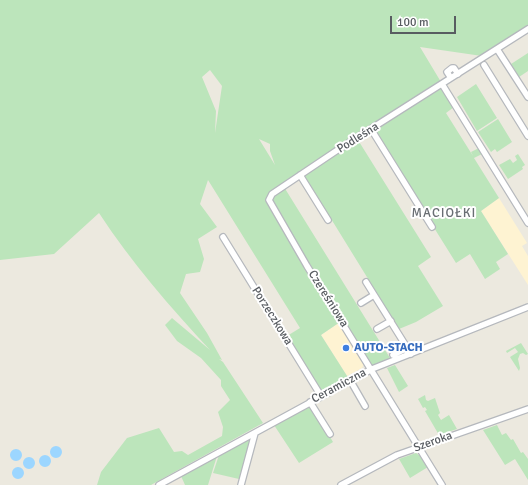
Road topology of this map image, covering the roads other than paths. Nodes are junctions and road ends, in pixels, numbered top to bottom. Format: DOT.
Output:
graph roads {
  1 [pos="528,29"];
  2 [pos="497,49"];
  3 [pos="484,65"];
  4 [pos="443,83"];
  5 [pos="528,97"];
  6 [pos="371,129"];
  7 [pos="528,136"];
  8 [pos="300,175"];
  9 [pos="272,194"];
  10 [pos="528,218"];
  11 [pos="328,220"];
  12 [pos="528,223"];
  13 [pos="432,227"];
  14 [pos="223,237"];
  15 [pos="366,282"];
  16 [pos="374,294"];
  17 [pos="361,303"];
  18 [pos="528,307"];
  19 [pos="391,321"];
  20 [pos="377,329"];
  21 [pos="407,348"];
  22 [pos="411,354"];
  23 [pos="393,355"];
  24 [pos="372,369"];
  25 [pos="350,380"];
  26 [pos="321,396"];
  27 [pos="310,402"];
  28 [pos="365,406"];
  29 [pos="528,409"];
  30 [pos="255,433"];
  31 [pos="330,434"];
  32 [pos="419,447"];
  33 [pos="159,485"];
  34 [pos="241,485"];
  35 [pos="341,485"];
  36 [pos="442,485"];
  1 -- 2 [label="street, Podleśna"];
  2 -- 4 [label="street, Podleśna"];
  2 -- 5 [label="street"];
  3 -- 7 [label="street"];
  4 -- 6 [label="street, Podleśna"];
  4 -- 10 [label="street"];
  4 -- 12 [label="street"];
  6 -- 8 [label="street, Podleśna"];
  6 -- 13 [label="street"];
  8 -- 9 [label="street, Podleśna"];
  8 -- 11 [label="street"];
  9 -- 24 [label="street, Czereśniowa"];
  14 -- 26 [label="street, Porzeczkowa"];
  15 -- 16 [label="street"];
  16 -- 17 [label="street"];
  16 -- 19 [label="street"];
  18 -- 22 [label="street, Ceramiczna"];
  19 -- 20 [label="street"];
  19 -- 21 [label="street"];
  21 -- 22 [label="street"];
  21 -- 23 [label="street"];
  22 -- 24 [label="street, Ceramiczna"];
  24 -- 25 [label="street, Ceramiczna"];
  24 -- 32 [label="street, Czereśniowa"];
  25 -- 26 [label="street, Ceramiczna"];
  25 -- 28 [label="street"];
  26 -- 27 [label="street, Ceramiczna"];
  27 -- 30 [label="street, Ceramiczna"];
  27 -- 31 [label="street"];
  29 -- 32 [label="street, Szeroka"];
  30 -- 33 [label="street, Ceramiczna"];
  30 -- 34 [label="street"];
  32 -- 35 [label="street, Szeroka"];
  32 -- 36 [label="street, Czereśniowa"];
}
